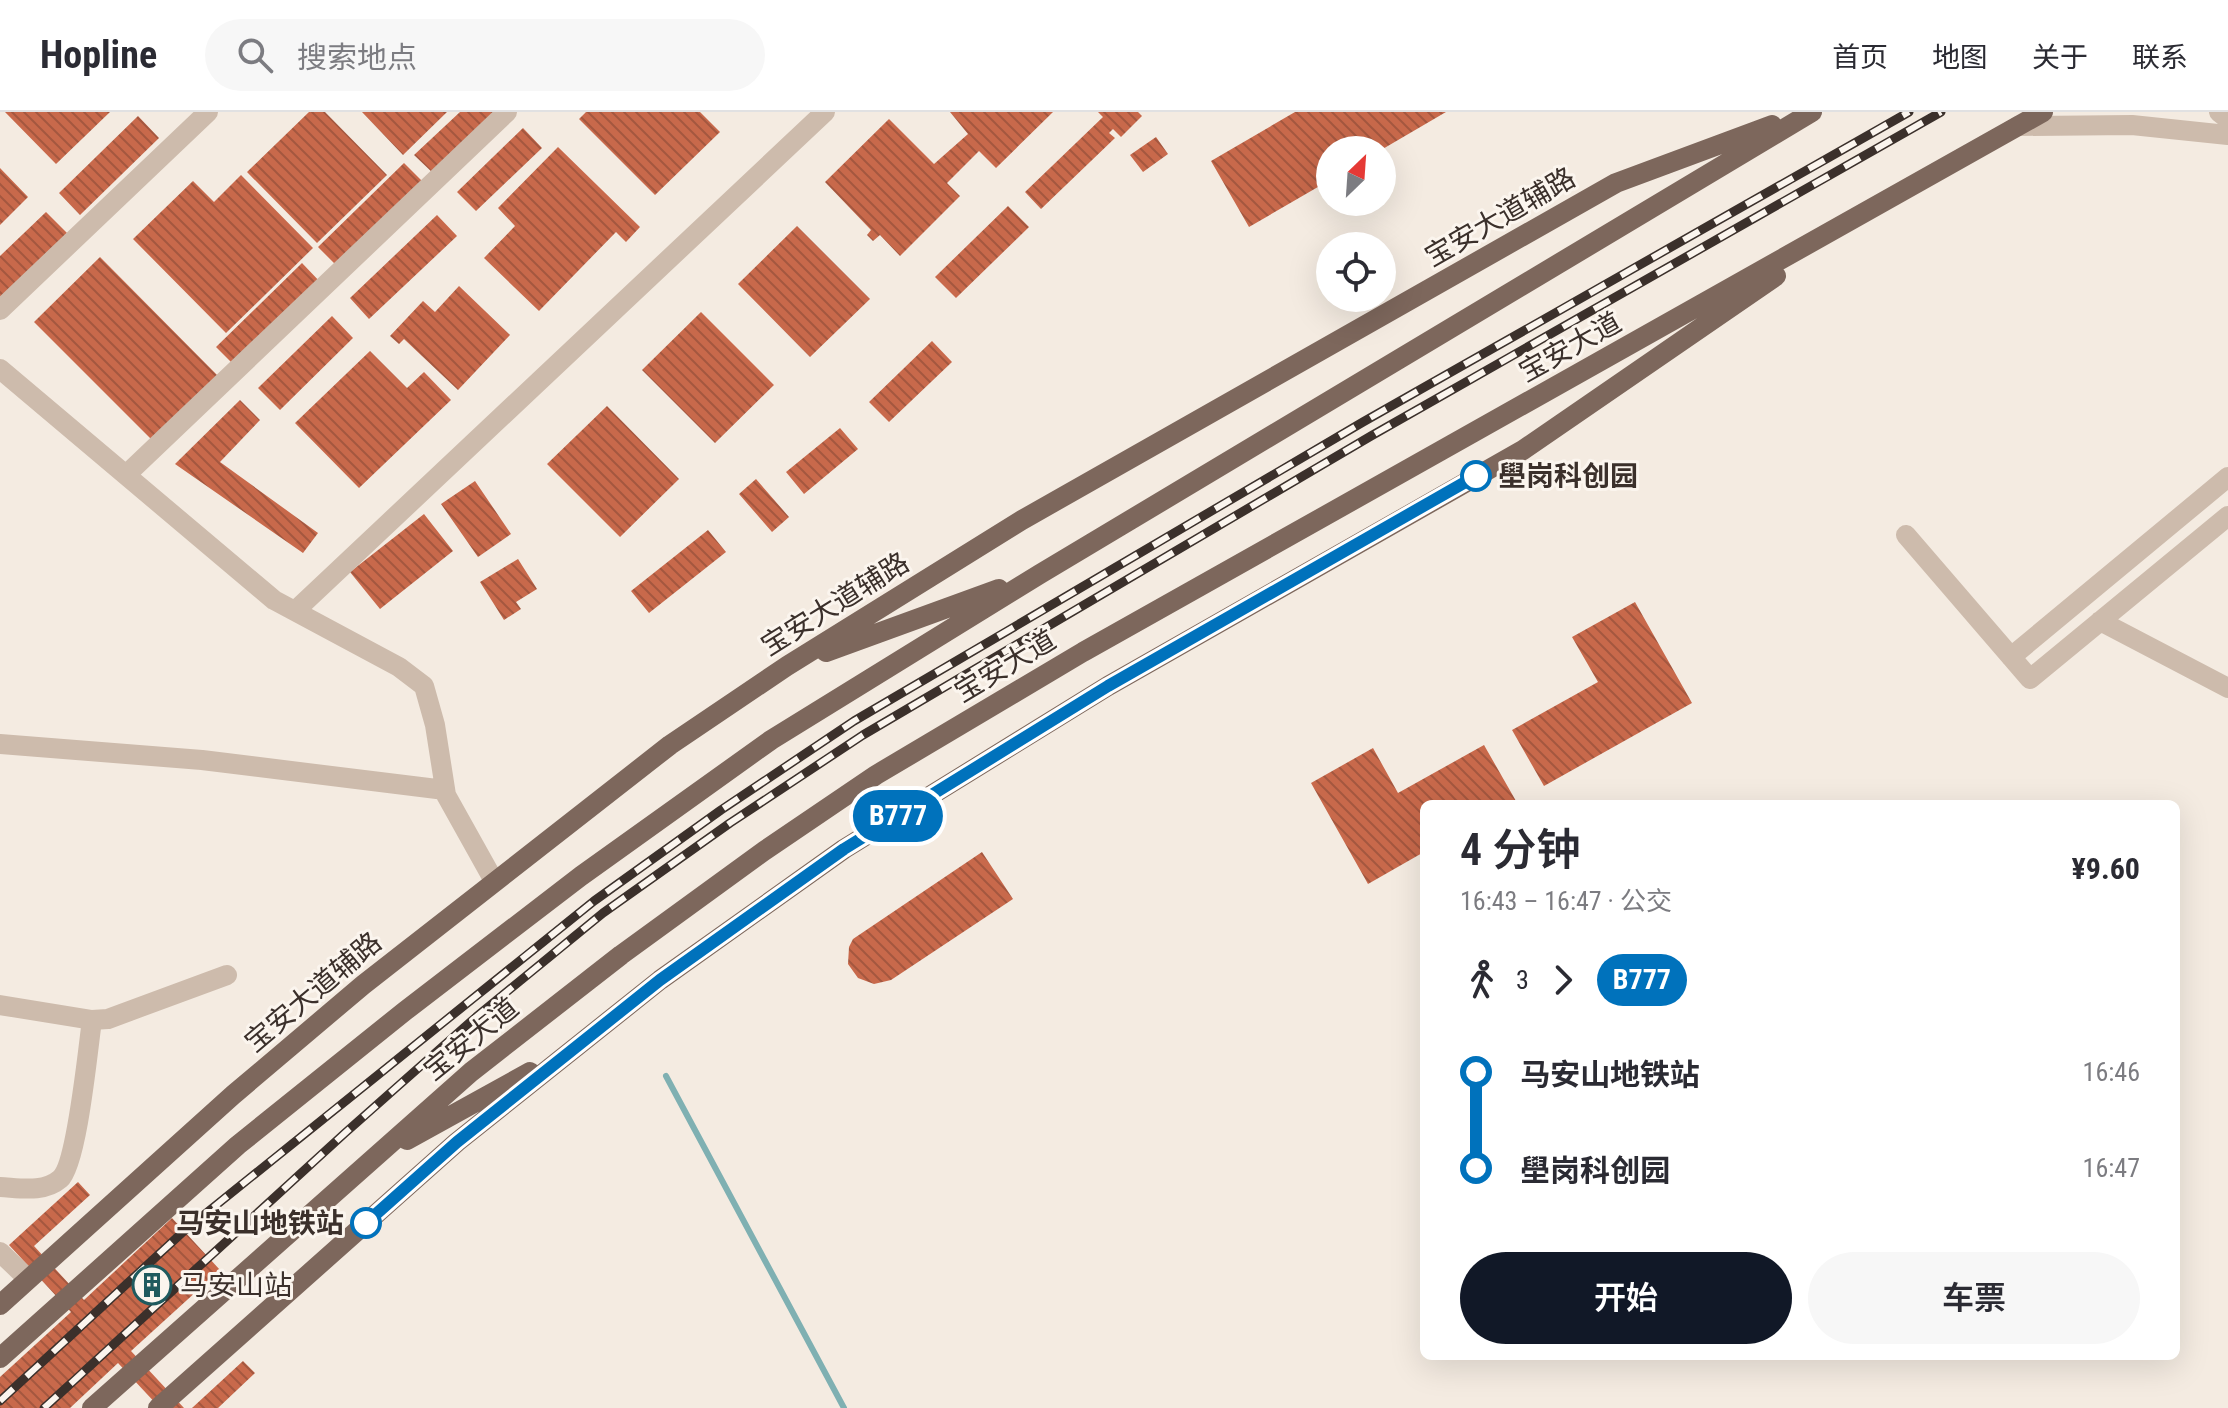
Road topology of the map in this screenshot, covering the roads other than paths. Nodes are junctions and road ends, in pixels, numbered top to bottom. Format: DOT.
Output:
graph roads {
  1 [pos="208,112"];
  2 [pos="507,112"];
  3 [pos="825,112"];
  4 [pos="1809,112"];
  5 [pos="2043,112"];
  6 [pos="2219,112"];
  7 [pos="2228,119"];
  8 [pos="2018,126"];
  9 [pos="2228,135"];
  10 [pos="1877,206"];
  11 [pos="0,310"];
  12 [pos="0,369"];
  13 [pos="127,474"];
  14 [pos="2228,477"];
  15 [pos="2228,516"];
  16 [pos="1906,535"];
  17 [pos="1040,574"];
  18 [pos="295,611"];
  19 [pos="2100,621"];
  20 [pos="2011,657"];
  21 [pos="787,666"];
  22 [pos="2228,688"];
  23 [pos="0,744"];
  24 [pos="445,790"];
  25 [pos="494,881"];
  26 [pos="227,975"];
  27 [pos="0,1005"];
  28 [pos="92,1020"];
  29 [pos="579,1045"];
  30 [pos="369,1161"];
  31 [pos="0,1187"];
  32 [pos="0,1252"];
  33 [pos="28,1279"];
  34 [pos="0,1305"];
  35 [pos="0,1358"];
  36 [pos="92,1408"];
  37 [pos="158,1408"];
  1 -- 11 [label="street"];
  2 -- 13 [label="street"];
  3 -- 18 [label="street"];
  4 -- 17 [label="main road"];
  4 -- 21 [label="main road, 宝安大道辅路"];
  5 -- 8 [label="main road, 宝安大道"];
  6 -- 7 [label="street"];
  8 -- 9 [label="street"];
  8 -- 10 [label="main road, 宝安大道"];
  10 -- 29 [label="main road"];
  10 -- 30 [label="main road, 宝安大道"];
  12 -- 13 [label="street"];
  13 -- 18 [label="street"];
  14 -- 20 [label="street"];
  15 -- 19 [label="street"];
  16 -- 20 [label="street"];
  17 -- 21 [label="main road"];
  17 -- 35 [label="main road"];
  18 -- 24 [label="street"];
  19 -- 20 [label="street"];
  19 -- 22 [label="street"];
  21 -- 25 [label="main road, 宝安大道辅路"];
  23 -- 24 [label="street"];
  24 -- 25 [label="street"];
  25 -- 33 [label="main road, 宝安大道辅路"];
  26 -- 28 [label="street"];
  27 -- 28 [label="street"];
  28 -- 31 [label="street"];
  29 -- 30 [label="main road"];
  29 -- 37 [label="main road"];
  30 -- 36 [label="main road, 宝安大道"];
  32 -- 33 [label="street"];
  33 -- 34 [label="main road, 宝安大道辅路"];
}
